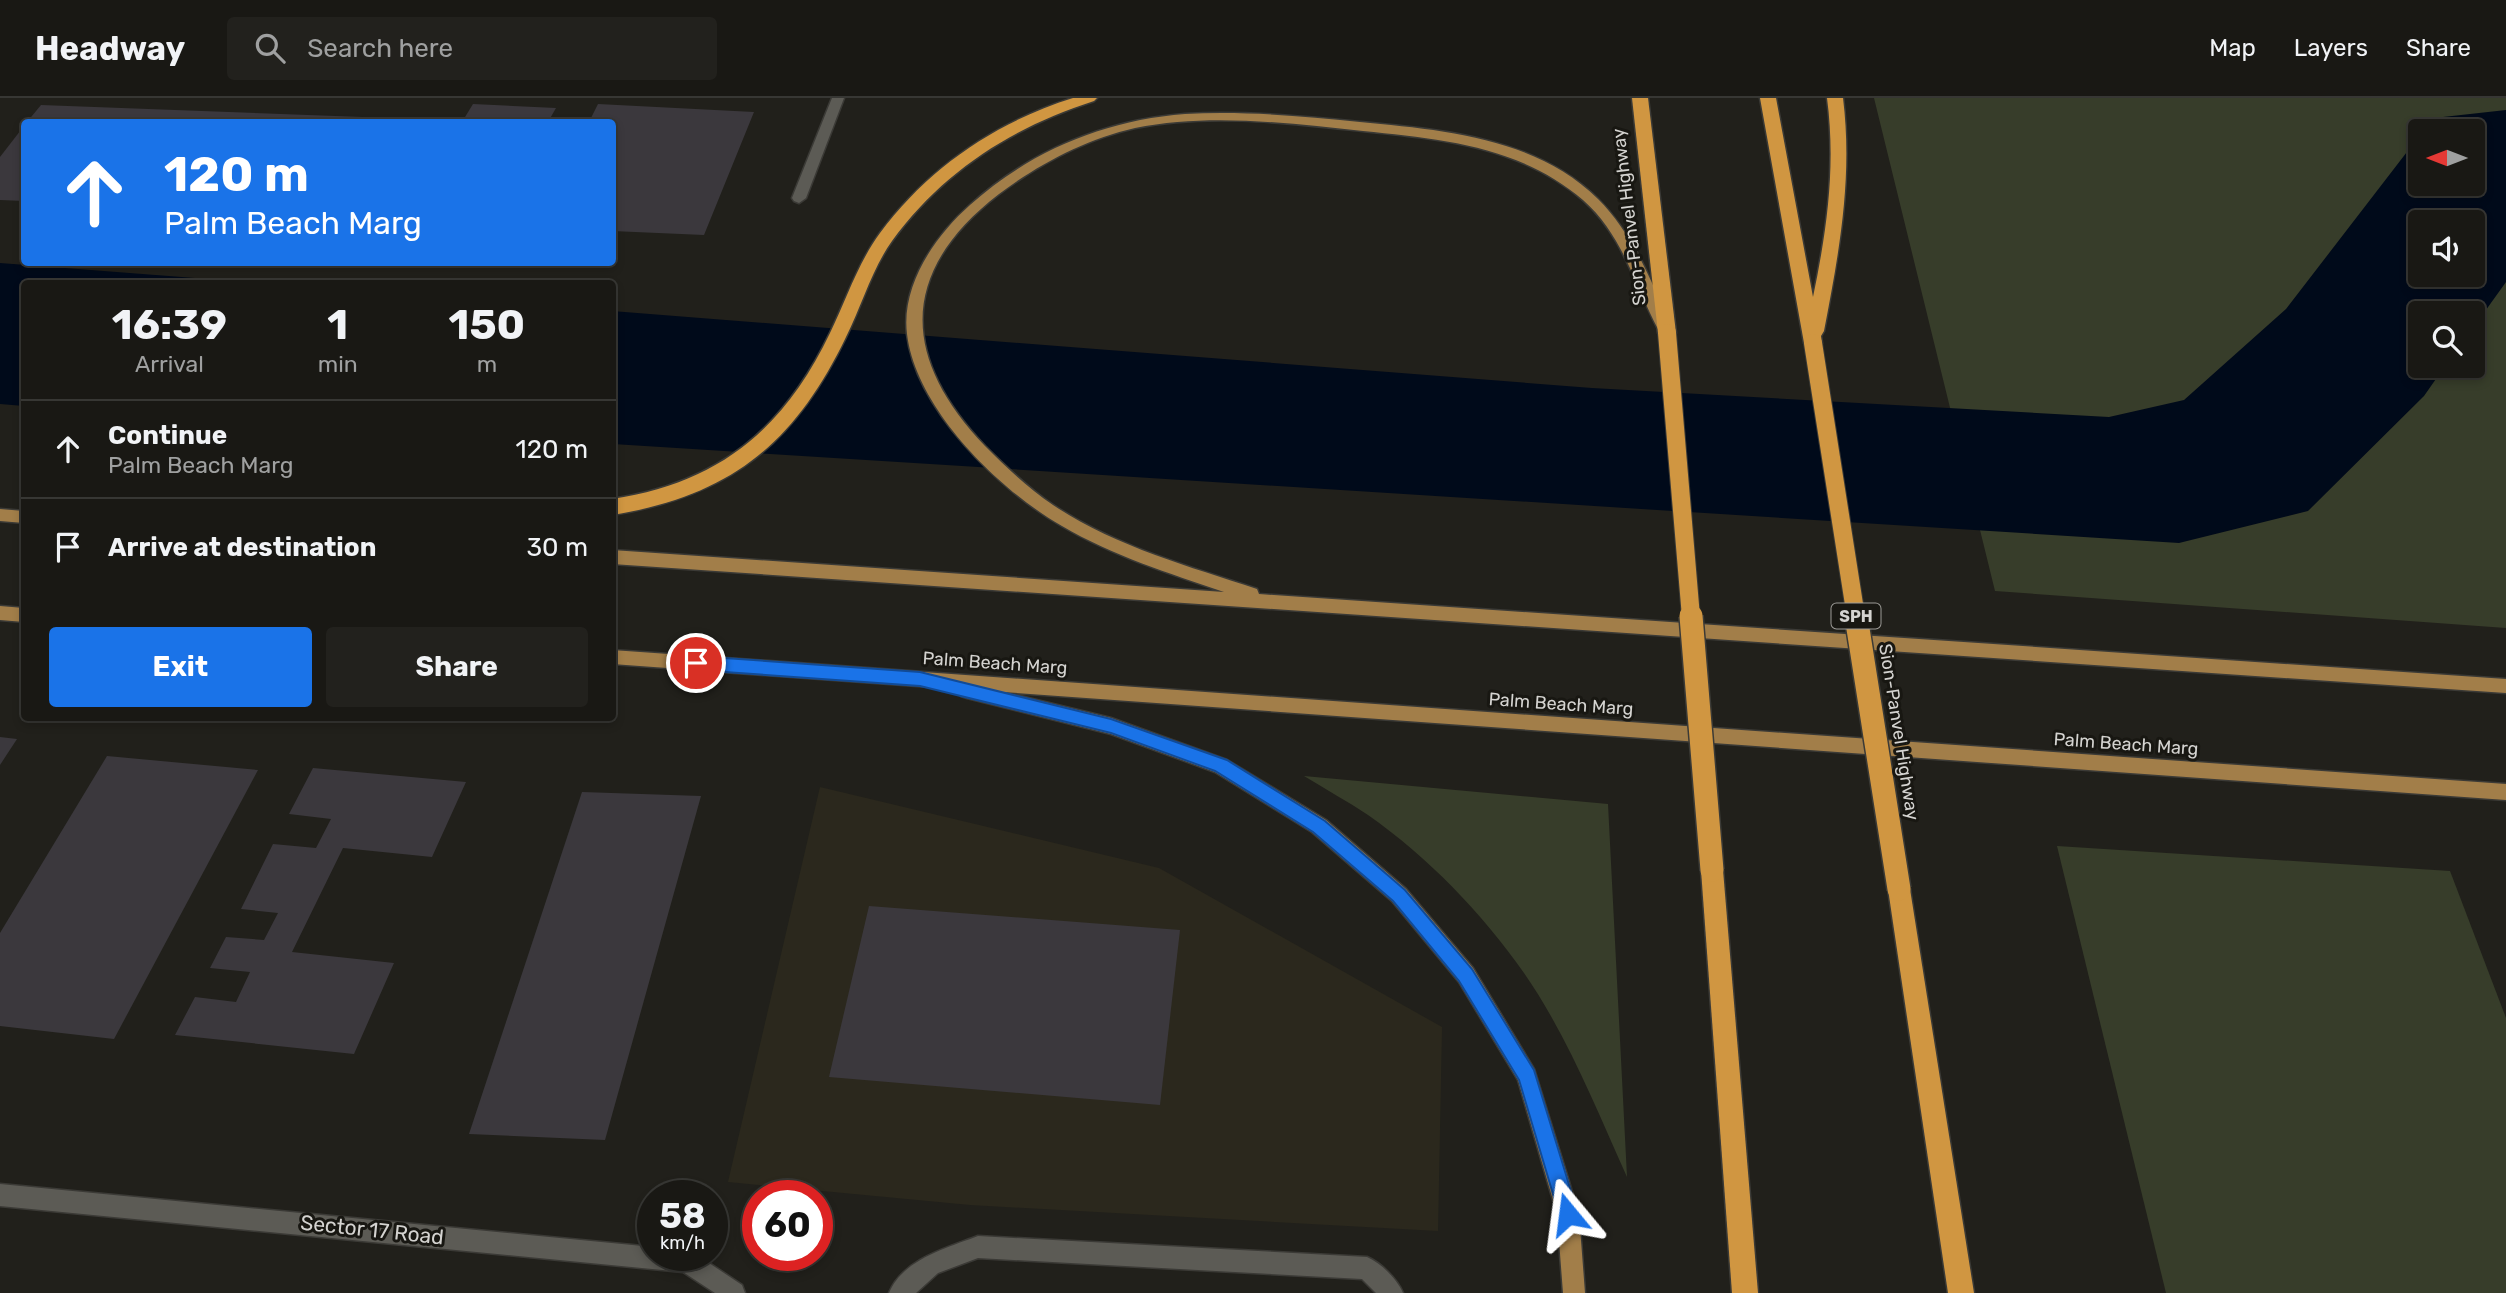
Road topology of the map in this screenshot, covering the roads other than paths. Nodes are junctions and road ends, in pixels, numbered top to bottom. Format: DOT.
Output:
graph roads {
  1 [pos="838,98"];
  2 [pos="1089,98"];
  3 [pos="1640,98"];
  4 [pos="1768,98"];
  5 [pos="1835,98"];
  6 [pos="799,198"];
  7 [pos="1667,333"];
  8 [pos="1813,343"];
  9 [pos="616,508"];
  10 [pos="0,515"];
  11 [pos="21,517"];
  12 [pos="616,557"];
  13 [pos="1275,602"];
  14 [pos="0,613"];
  15 [pos="21,615"];
  16 [pos="616,657"];
  17 [pos="920,679"];
  18 [pos="2506,686"];
  19 [pos="2506,792"];
  20 [pos="0,1195"];
  21 [pos="734,1293"];
  22 [pos="900,1293"];
  23 [pos="1392,1293"];
  24 [pos="1574,1293"];
  25 [pos="1745,1293"];
  26 [pos="1961,1293"];
  1 -- 6 [label="street"];
  2 -- 9 [label="highway"];
  3 -- 7 [label="highway, Sion-Panvel Highway"];
  4 -- 8 [label="highway, Sion-Panvel Highway / SPH"];
  5 -- 8 [label="highway"];
  7 -- 13 [label="main road"];
  7 -- 25 [label="highway, Sion-Panvel Highway, bridge"];
  8 -- 26 [label="highway, Sion-Panvel Highway / SPH, bridge"];
  10 -- 11 [label="main road"];
  12 -- 13 [label="main road"];
  13 -- 18 [label="main road"];
  14 -- 15 [label="main road"];
  16 -- 17 [label="main road, Palm Beach Marg"];
  17 -- 19 [label="main road, Palm Beach Marg"];
  17 -- 24 [label="main road"];
  20 -- 21 [label="street, Sector 17 Road"];
  22 -- 23 [label="street"];
}
